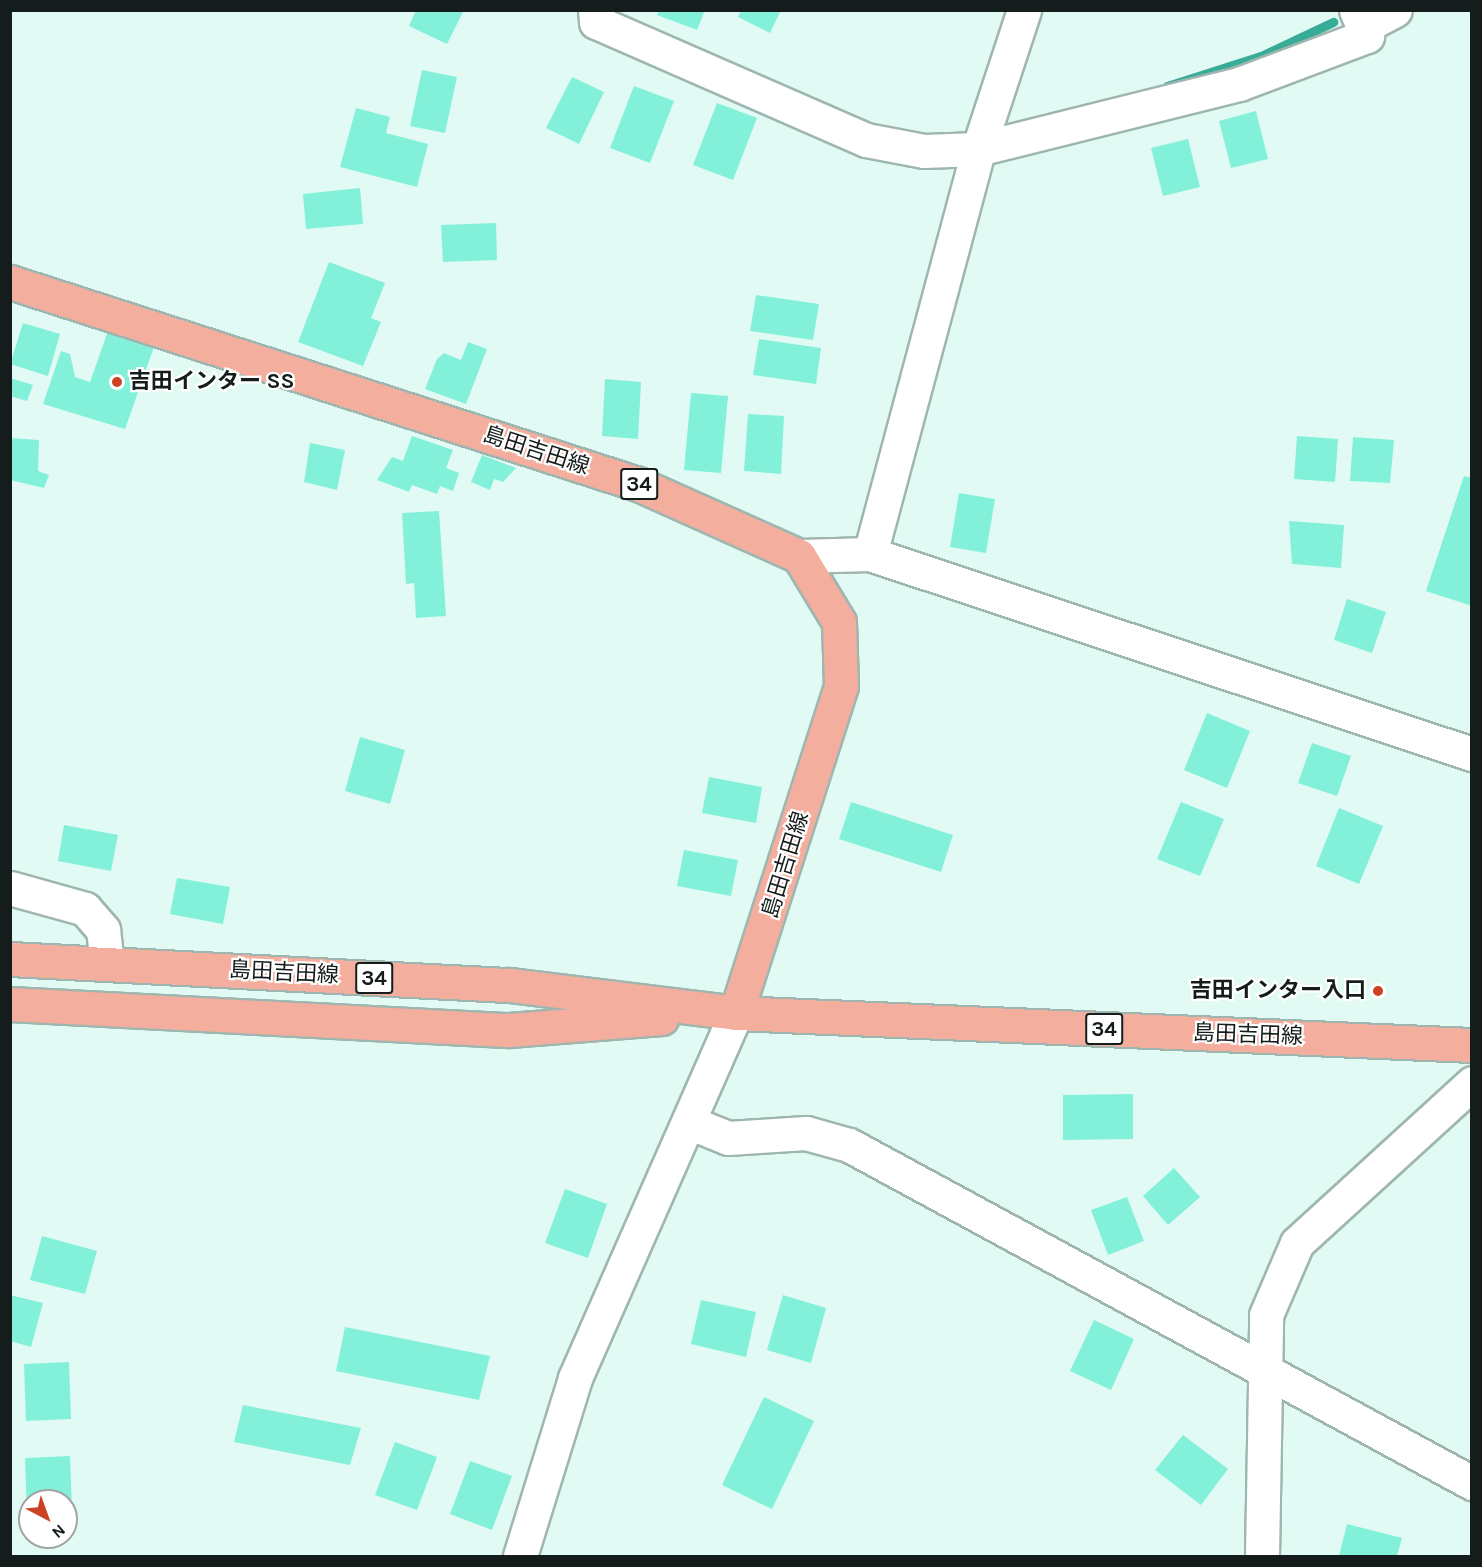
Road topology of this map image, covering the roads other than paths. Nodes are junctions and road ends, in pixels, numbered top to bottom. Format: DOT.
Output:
graph roads {
  1 [pos="1024,10"];
  2 [pos="1395,10"];
  3 [pos="595,16"];
  4 [pos="1359,19"];
  5 [pos="982,138"];
  6 [pos="10,282"];
  7 [pos="870,554"];
  8 [pos="799,556"];
  9 [pos="1472,754"];
  10 [pos="10,888"];
  11 [pos="10,959"];
  12 [pos="107,963"];
  13 [pos="10,1004"];
  14 [pos="736,1013"];
  15 [pos="1472,1045"];
  16 [pos="1472,1083"];
  17 [pos="691,1123"];
  18 [pos="1268,1368"];
  19 [pos="1472,1483"];
  20 [pos="520,1557"];
  21 [pos="1262,1557"];
  1 -- 5 [label="street"];
  2 -- 4 [label="street"];
  3 -- 5 [label="street"];
  4 -- 5 [label="street"];
  5 -- 7 [label="street"];
  6 -- 8 [label="main road, 島田吉田線 / 34"];
  7 -- 8 [label="street"];
  7 -- 9 [label="street"];
  8 -- 14 [label="main road, 島田吉田線"];
  10 -- 12 [label="street"];
  11 -- 12 [label="main road, 島田吉田線 / 34"];
  12 -- 14 [label="main road, 島田吉田線 / 34"];
  13 -- 14 [label="main road, 島田吉田線 / 34"];
  14 -- 15 [label="main road, 島田吉田線 / 34"];
  14 -- 17 [label="street"];
  16 -- 18 [label="street"];
  17 -- 18 [label="street"];
  17 -- 20 [label="street"];
  18 -- 19 [label="street"];
  18 -- 21 [label="street"];
}
